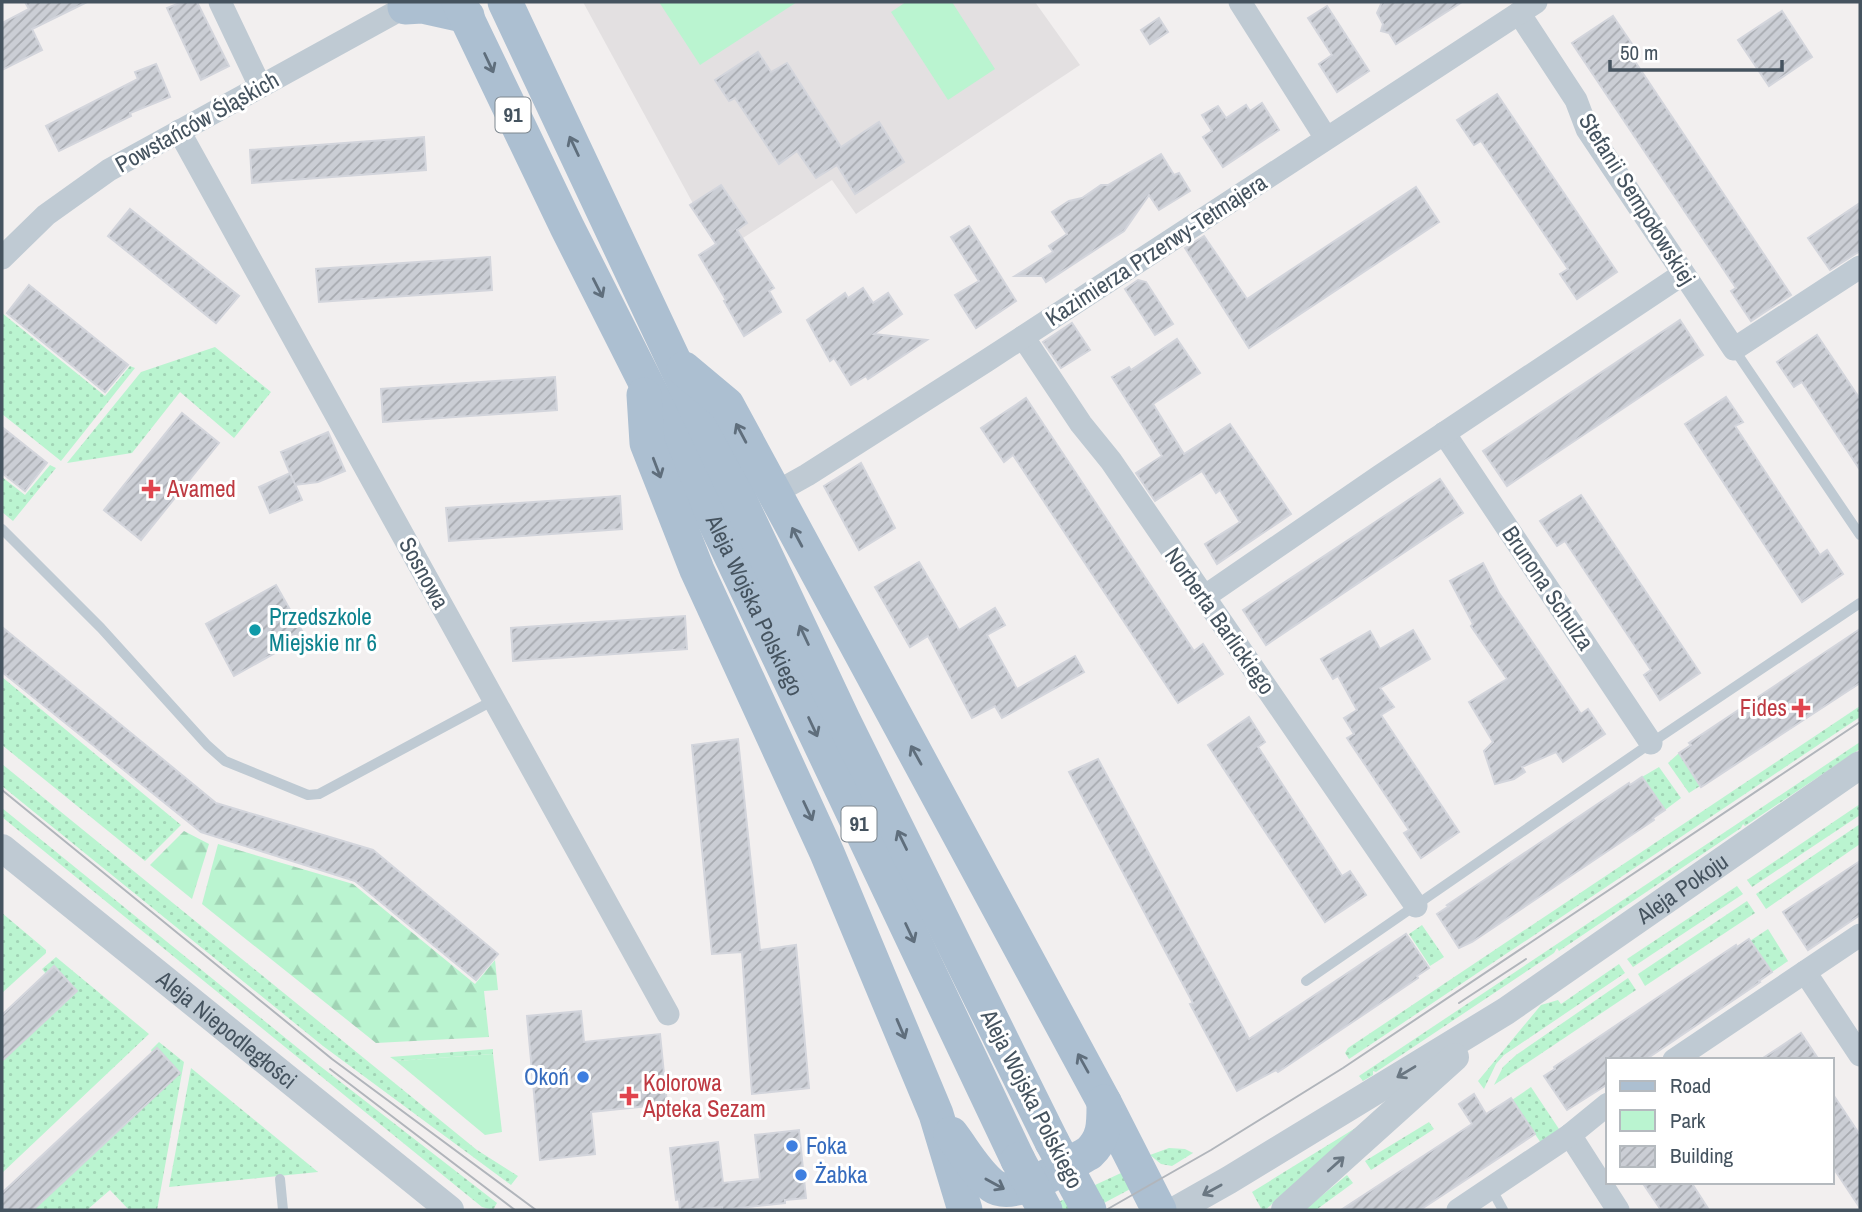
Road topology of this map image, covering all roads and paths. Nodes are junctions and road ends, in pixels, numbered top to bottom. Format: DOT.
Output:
graph roads {
  1 [pos="220,2"];
  2 [pos="1240,2"];
  3 [pos="407,4"];
  4 [pos="507,4"];
  5 [pos="1527,8"];
  6 [pos="463,9"];
  7 [pos="260,86"];
  8 [pos="179,131"];
  9 [pos="1326,138"];
  10 [pos="2,258"];
  11 [pos="1860,267"];
  12 [pos="1683,274"];
  13 [pos="1023,337"];
  14 [pos="1734,349"];
  15 [pos="676,363"];
  16 [pos="643,377"];
  17 [pos="1444,433"];
  18 [pos="773,494"];
  19 [pos="2,529"];
  20 [pos="1860,535"];
  21 [pos="1204,597"];
  22 [pos="1860,603"];
  23 [pos="494,700"];
  24 [pos="1651,744"];
  25 [pos="1860,765"];
  26 [pos="2,848"];
  27 [pos="1416,906"];
  28 [pos="1860,935"];
  29 [pos="1805,972"];
  30 [pos="1306,981"];
  31 [pos="1506,1011"];
  32 [pos="668,1014"];
  33 [pos="1860,1055"];
  34 [pos="1677,1058"];
  35 [pos="1104,1102"];
  36 [pos="1606,1106"];
  37 [pos="936,1115"];
  38 [pos="1570,1135"];
  39 [pos="280,1179"];
  40 [pos="1491,1188"];
  41 [pos="283,1210"];
  42 [pos="450,1210"];
  43 [pos="965,1210"];
  44 [pos="1045,1210"];
  45 [pos="1089,1210"];
  46 [pos="1159,1210"];
  47 [pos="1176,1210"];
  48 [pos="1285,1210"];
  49 [pos="1458,1210"];
  50 [pos="1503,1210"];
  51 [pos="1618,1210"];
  1 -- 7 [label="street"];
  2 -- 9 [label="street"];
  3 -- 6 [label="main road"];
  3 -- 7 [label="street, Powstańców Śląskich"];
  15 -- 4 [label="main road, Aleja Wojska Polskiego / 91, one-way"];
  5 -- 9 [label="street, Kazimierza Przerwy-Tetmajera"];
  5 -- 12 [label="street, Stefanii Sempołowskiej"];
  6 -- 16 [label="main road, Aleja Wojska Polskiego / 91, one-way"];
  7 -- 8 [label="street, Powstańców Śląskich"];
  8 -- 10 [label="street, Powstańców Śląskich"];
  8 -- 23 [label="street, Sosnowa"];
  9 -- 13 [label="street, Kazimierza Przerwy-Tetmajera"];
  11 -- 14 [label="street"];
  12 -- 14 [label="street, Stefanii Sempołowskiej"];
  12 -- 17 [label="street"];
  13 -- 18 [label="street, Kazimierza Przerwy-Tetmajera"];
  13 -- 21 [label="street, Norberta Barlickiego"];
  14 -- 20 [label="lane"];
  18 -- 15 [label="main road, one-way"];
  45 -- 15 [label="main road, Aleja Wojska Polskiego / 91, one-way, bridge"];
  16 -- 37 [label="main road, one-way"];
  16 -- 44 [label="main road, Aleja Wojska Polskiego / 91, one-way, bridge"];
  17 -- 21 [label="street"];
  17 -- 24 [label="street, Brunona Schulza"];
  35 -- 18 [label="main road, one-way"];
  19 -- 23 [label="lane"];
  21 -- 27 [label="street, Norberta Barlickiego"];
  22 -- 24 [label="lane"];
  23 -- 32 [label="street, Sosnowa"];
  24 -- 27 [label="lane"];
  25 -- 31 [label="street, Aleja Pokoju"];
  26 -- 42 [label="street, Aleja Niepodległości"];
  27 -- 30 [label="lane"];
  28 -- 29 [label="street"];
  29 -- 33 [label="street"];
  29 -- 34 [label="street"];
  31 -- 47 [label="street, Aleja Pokoju, one-way"];
  48 -- 31 [label="street, Aleja Pokoju, one-way"];
  37 -- 35 [label="main road, one-way"];
  35 -- 46 [label="main road"];
  36 -- 38 [label="street"];
  37 -- 43 [label="main road"];
  38 -- 40 [label="street"];
  38 -- 51 [label="street"];
  39 -- 41 [label="lane"];
  40 -- 49 [label="street"];
  40 -- 50 [label="lane"];
}
